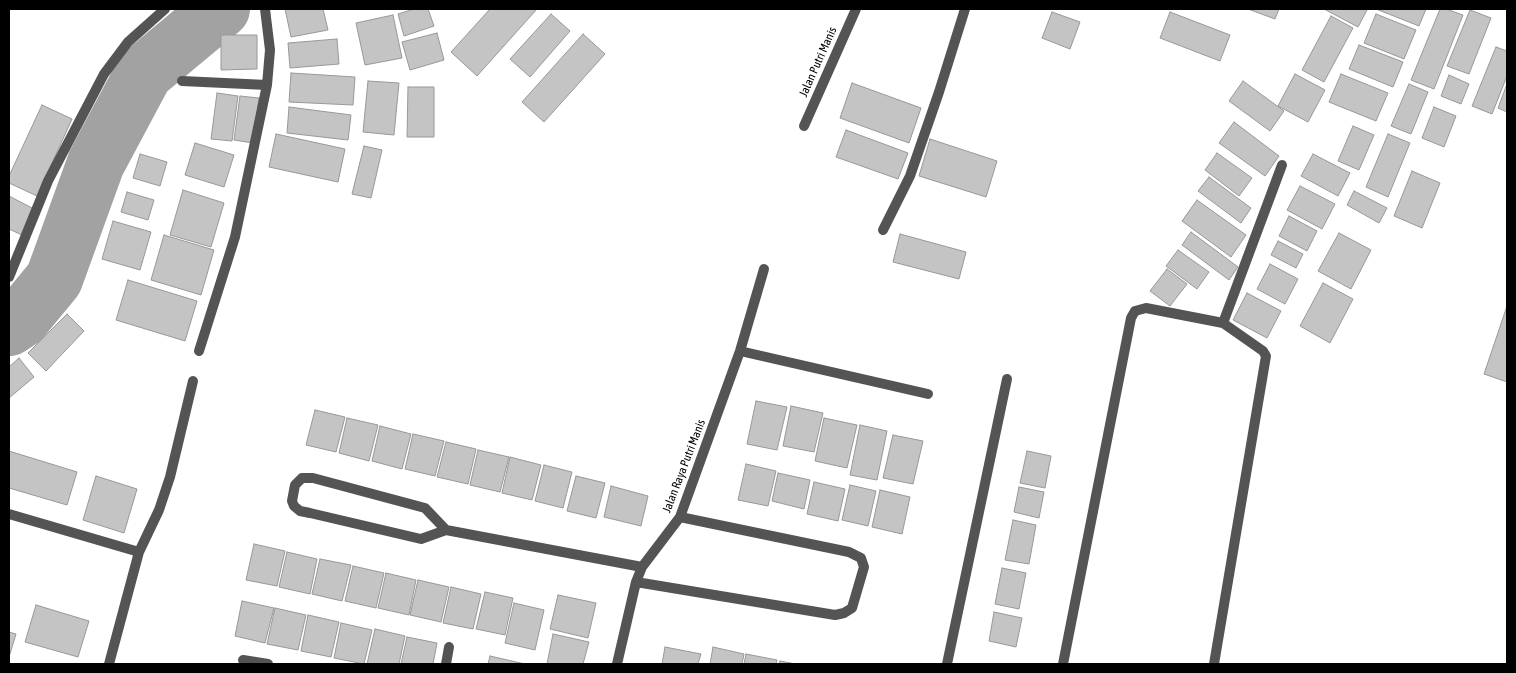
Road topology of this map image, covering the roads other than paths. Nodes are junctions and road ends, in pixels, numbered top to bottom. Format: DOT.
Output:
graph roads {
  1 [pos="165,9"];
  2 [pos="265,9"];
  3 [pos="856,9"];
  4 [pos="965,9"];
  5 [pos="182,80"];
  6 [pos="267,85"];
  7 [pos="804,126"];
  8 [pos="1282,166"];
  9 [pos="884,230"];
  10 [pos="764,269"];
  11 [pos="9,277"];
  12 [pos="1223,323"];
  13 [pos="199,350"];
  14 [pos="740,351"];
  15 [pos="1007,379"];
  16 [pos="193,381"];
  17 [pos="928,394"];
  18 [pos="9,514"];
  19 [pos="680,517"];
  20 [pos="446,530"];
  21 [pos="139,552"];
  22 [pos="642,567"];
  23 [pos="636,582"];
  24 [pos="450,648"];
  25 [pos="243,660"];
  26 [pos="109,664"];
  27 [pos="268,664"];
  28 [pos="446,664"];
  29 [pos="617,664"];
  30 [pos="947,664"];
  31 [pos="1063,664"];
  32 [pos="1214,664"];
  1 -- 11 [label="street"];
  2 -- 6 [label="street"];
  3 -- 7 [label="street, Jalan Putri Manis"];
  4 -- 9 [label="street"];
  5 -- 6 [label="street"];
  6 -- 13 [label="street"];
  8 -- 12 [label="street"];
  10 -- 14 [label="street, Jalan Raya Putri Manis"];
  12 -- 31 [label="street"];
  12 -- 32 [label="street"];
  14 -- 17 [label="street"];
  14 -- 19 [label="street, Jalan Raya Putri Manis"];
  15 -- 30 [label="street"];
  16 -- 21 [label="street"];
  18 -- 21 [label="street"];
  19 -- 22 [label="street, Jalan Raya Putri Manis"];
  19 -- 23 [label="street"];
  20 -- 20 [label="street"];
  20 -- 22 [label="street"];
  21 -- 26 [label="street"];
  22 -- 23 [label="street, Jalan Raya Putri Manis"];
  23 -- 29 [label="street, Jalan Raya Putri Manis"];
  24 -- 28 [label="street"];
  25 -- 27 [label="street"];
}
